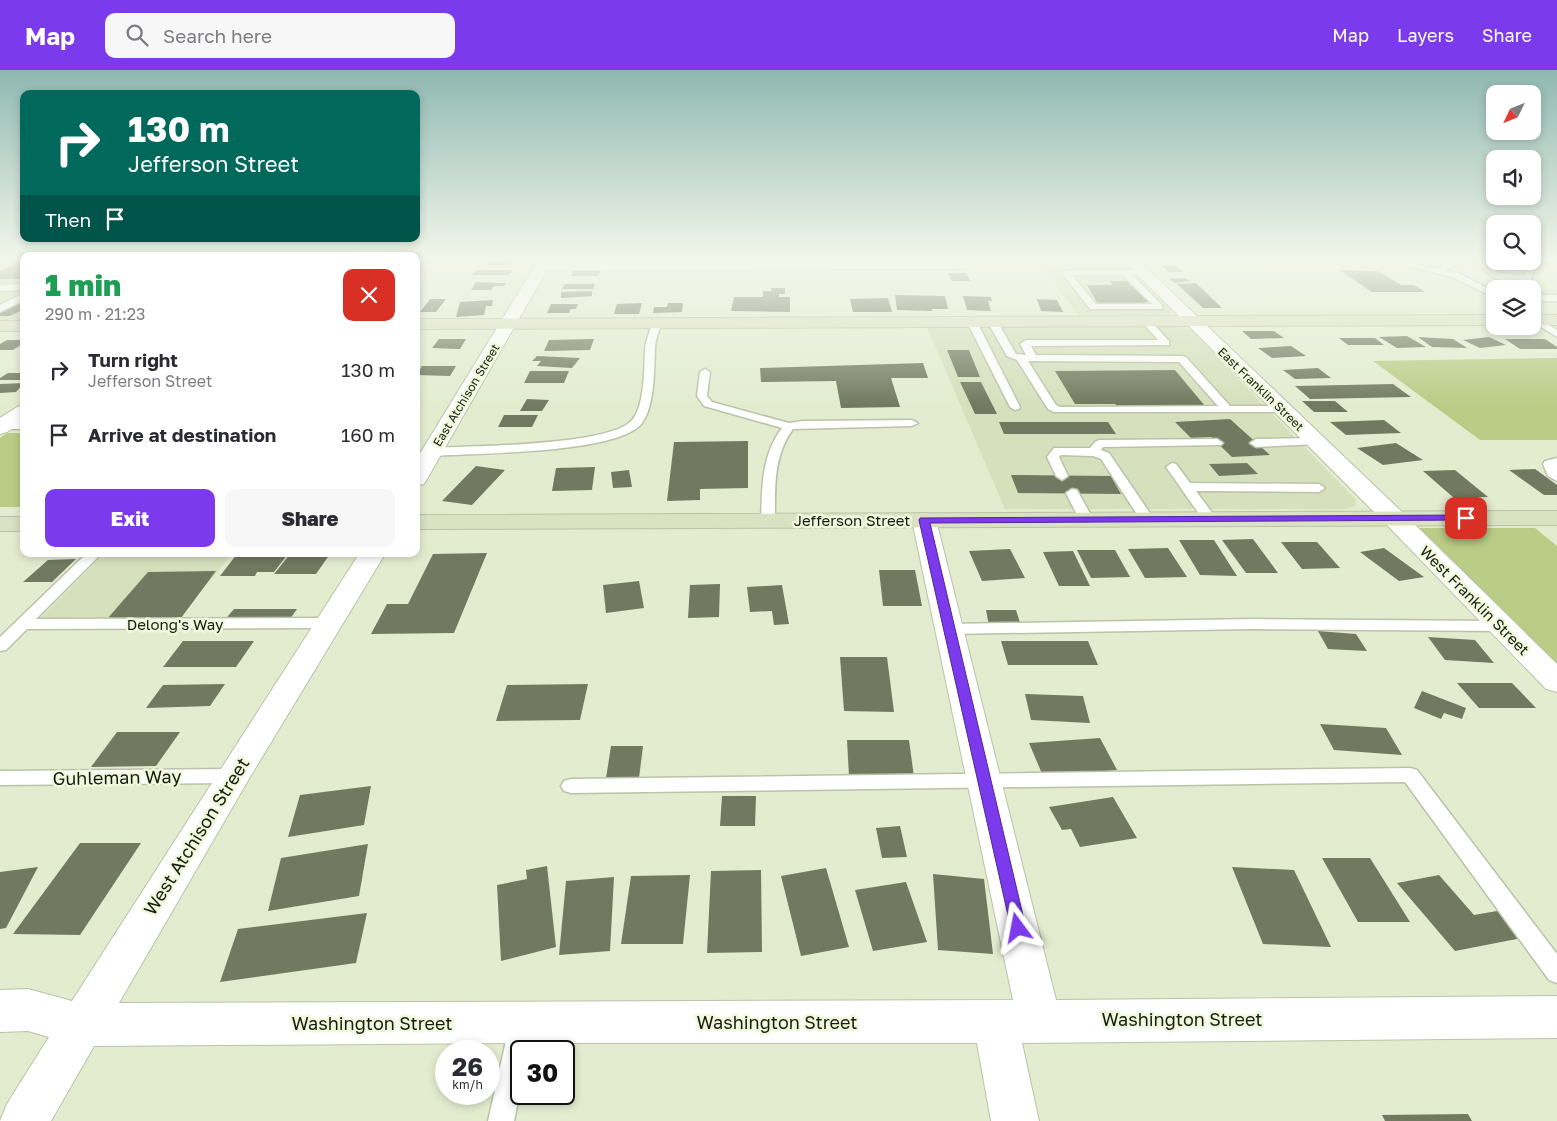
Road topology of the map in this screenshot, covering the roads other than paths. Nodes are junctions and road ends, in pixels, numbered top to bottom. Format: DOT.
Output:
graph roads {
  1 [pos="517,308"];
  2 [pos="1177,308"];
  3 [pos="1190,320"];
  4 [pos="1486,320"];
  5 [pos="1541,320"];
  6 [pos="1146,321"];
  7 [pos="972,322"];
  8 [pos="992,322"];
  9 [pos="657,323"];
  10 [pos="420,324"];
  11 [pos="508,324"];
  12 [pos="20,325"];
  13 [pos="0,326"];
  14 [pos="1557,334"];
  15 [pos="1166,343"];
  16 [pos="1021,358"];
  17 [pos="1033,359"];
  18 [pos="1182,359"];
  19 [pos="705,372"];
  20 [pos="1015,407"];
  21 [pos="1227,409"];
  22 [pos="1282,409"];
  23 [pos="20,414"];
  24 [pos="912,423"];
  25 [pos="20,426"];
  26 [pos="788,426"];
  27 [pos="1,427"];
  28 [pos="1316,442"];
  29 [pos="1217,443"];
  30 [pos="1256,443"];
  31 [pos="432,452"];
  32 [pos="1094,452"];
  33 [pos="1557,462"];
  34 [pos="1172,466"];
  35 [pos="420,473"];
  36 [pos="1062,476"];
  37 [pos="1557,477"];
  38 [pos="1187,487"];
  39 [pos="1320,488"];
  40 [pos="1072,493"];
  41 [pos="1209,518"];
  42 [pos="1394,518"];
  43 [pos="1086,519"];
  44 [pos="1147,519"];
  45 [pos="1557,519"];
  46 [pos="768,520"];
  47 [pos="924,520"];
  48 [pos="420,522"];
  49 [pos="0,524"];
  50 [pos="20,524"];
  51 [pos="91,557"];
  52 [pos="370,557"];
  53 [pos="328,623"];
  54 [pos="22,624"];
  55 [pos="1501,626"];
  56 [pos="949,630"];
  57 [pos="0,646"];
  58 [pos="1557,682"];
  59 [pos="233,776"];
  60 [pos="0,778"];
  61 [pos="983,780"];
  62 [pos="571,786"];
  63 [pos="1557,972"];
  64 [pos="0,1011"];
  65 [pos="1557,1017"];
  66 [pos="1039,1020"];
  67 [pos="523,1022"];
  68 [pos="995,1022"];
  69 [pos="80,1025"];
  70 [pos="24,1121"];
  71 [pos="501,1121"];
  72 [pos="1015,1121"];
  1 -- 11 [label="street, East Atchison Street"];
  2 -- 3 [label="street, East Franklin Street"];
  3 -- 4 [label="main road"];
  3 -- 6 [label="main road"];
  3 -- 22 [label="street, East Franklin Street"];
  5 -- 14 [label="lane"];
  6 -- 8 [label="main road"];
  6 -- 15 [label="lane"];
  7 -- 8 [label="main road"];
  7 -- 9 [label="main road"];
  7 -- 20 [label="lane"];
  8 -- 16 [label="lane"];
  9 -- 11 [label="main road"];
  9 -- 31 [label="lane"];
  10 -- 11 [label="main road"];
  11 -- 31 [label="street, East Atchison Street"];
  12 -- 13 [label="main road"];
  15 -- 17 [label="lane"];
  15 -- 18 [label="lane"];
  16 -- 17 [label="lane"];
  16 -- 21 [label="lane"];
  17 -- 18 [label="lane"];
  18 -- 21 [label="lane"];
  19 -- 26 [label="lane"];
  21 -- 22 [label="lane"];
  22 -- 28 [label="street, East Franklin Street"];
  23 -- 27 [label="street"];
  24 -- 26 [label="lane"];
  25 -- 27 [label="lane"];
  26 -- 46 [label="lane"];
  28 -- 30 [label="lane"];
  28 -- 42 [label="street, East Franklin Street"];
  29 -- 32 [label="lane"];
  31 -- 35 [label="street, East Atchison Street"];
  32 -- 36 [label="lane"];
  32 -- 44 [label="lane"];
  33 -- 37 [label="lane"];
  34 -- 38 [label="lane"];
  38 -- 39 [label="lane"];
  38 -- 41 [label="lane"];
  40 -- 43 [label="lane"];
  41 -- 42 [label="main road, Jefferson Street"];
  41 -- 44 [label="main road, Jefferson Street"];
  42 -- 45 [label="main road, Jefferson Street"];
  42 -- 55 [label="street, West Franklin Street"];
  43 -- 44 [label="main road, Jefferson Street"];
  43 -- 47 [label="main road, Jefferson Street"];
  46 -- 47 [label="main road, Jefferson Street"];
  46 -- 48 [label="main road, Jefferson Street"];
  47 -- 56 [label="street"];
  49 -- 50 [label="main road"];
  51 -- 54 [label="lane"];
  52 -- 53 [label="street, West Atchison Street"];
  53 -- 54 [label="lane, Delong's Way"];
  53 -- 59 [label="street, West Atchison Street"];
  54 -- 57 [label="lane"];
  55 -- 56 [label="lane"];
  55 -- 58 [label="street, West Franklin Street"];
  56 -- 61 [label="street"];
  59 -- 60 [label="lane, Guhleman Way"];
  59 -- 69 [label="street, West Atchison Street"];
  61 -- 62 [label="lane"];
  61 -- 63 [label="lane"];
  61 -- 66 [label="street"];
  64 -- 69 [label="street, Washington Street"];
  65 -- 66 [label="street, Washington Street"];
  66 -- 68 [label="street, Washington Street"];
  67 -- 68 [label="street, Washington Street"];
  67 -- 69 [label="street, Washington Street"];
  67 -- 71 [label="lane"];
  68 -- 72 [label="street"];
  69 -- 70 [label="street, West Atchison Street"];
}
